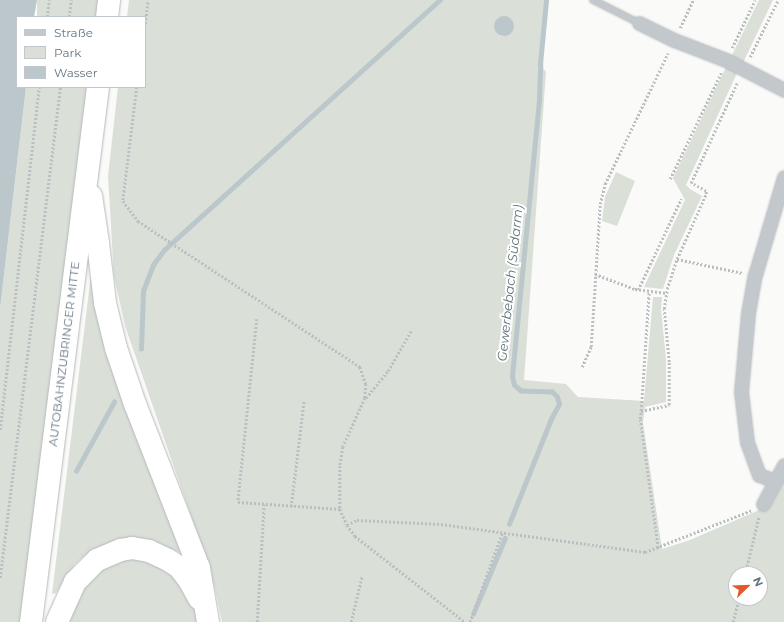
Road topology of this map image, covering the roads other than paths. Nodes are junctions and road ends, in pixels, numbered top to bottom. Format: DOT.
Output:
graph roads {
  1 [pos="109,0"];
  2 [pos="593,0"];
  3 [pos="107,16"];
  4 [pos="639,23"];
  5 [pos="98,88"];
  6 [pos="784,90"];
  7 [pos="87,173"];
  8 [pos="784,177"];
  9 [pos="784,465"];
  10 [pos="775,481"];
  11 [pos="763,504"];
  12 [pos="207,615"];
  13 [pos="31,622"];
  14 [pos="57,622"];
  1 -- 3 [label="highway"];
  2 -- 4 [label="lane"];
  4 -- 6 [label="street"];
  5 -- 7 [label="highway, AUTOBAHNZUBRINGER MITTE"];
  7 -- 12 [label="highway"];
  7 -- 13 [label="highway, AUTOBAHNZUBRINGER MITTE"];
  8 -- 10 [label="street"];
  9 -- 10 [label="street"];
  10 -- 11 [label="street"];
  12 -- 14 [label="highway"];
}
